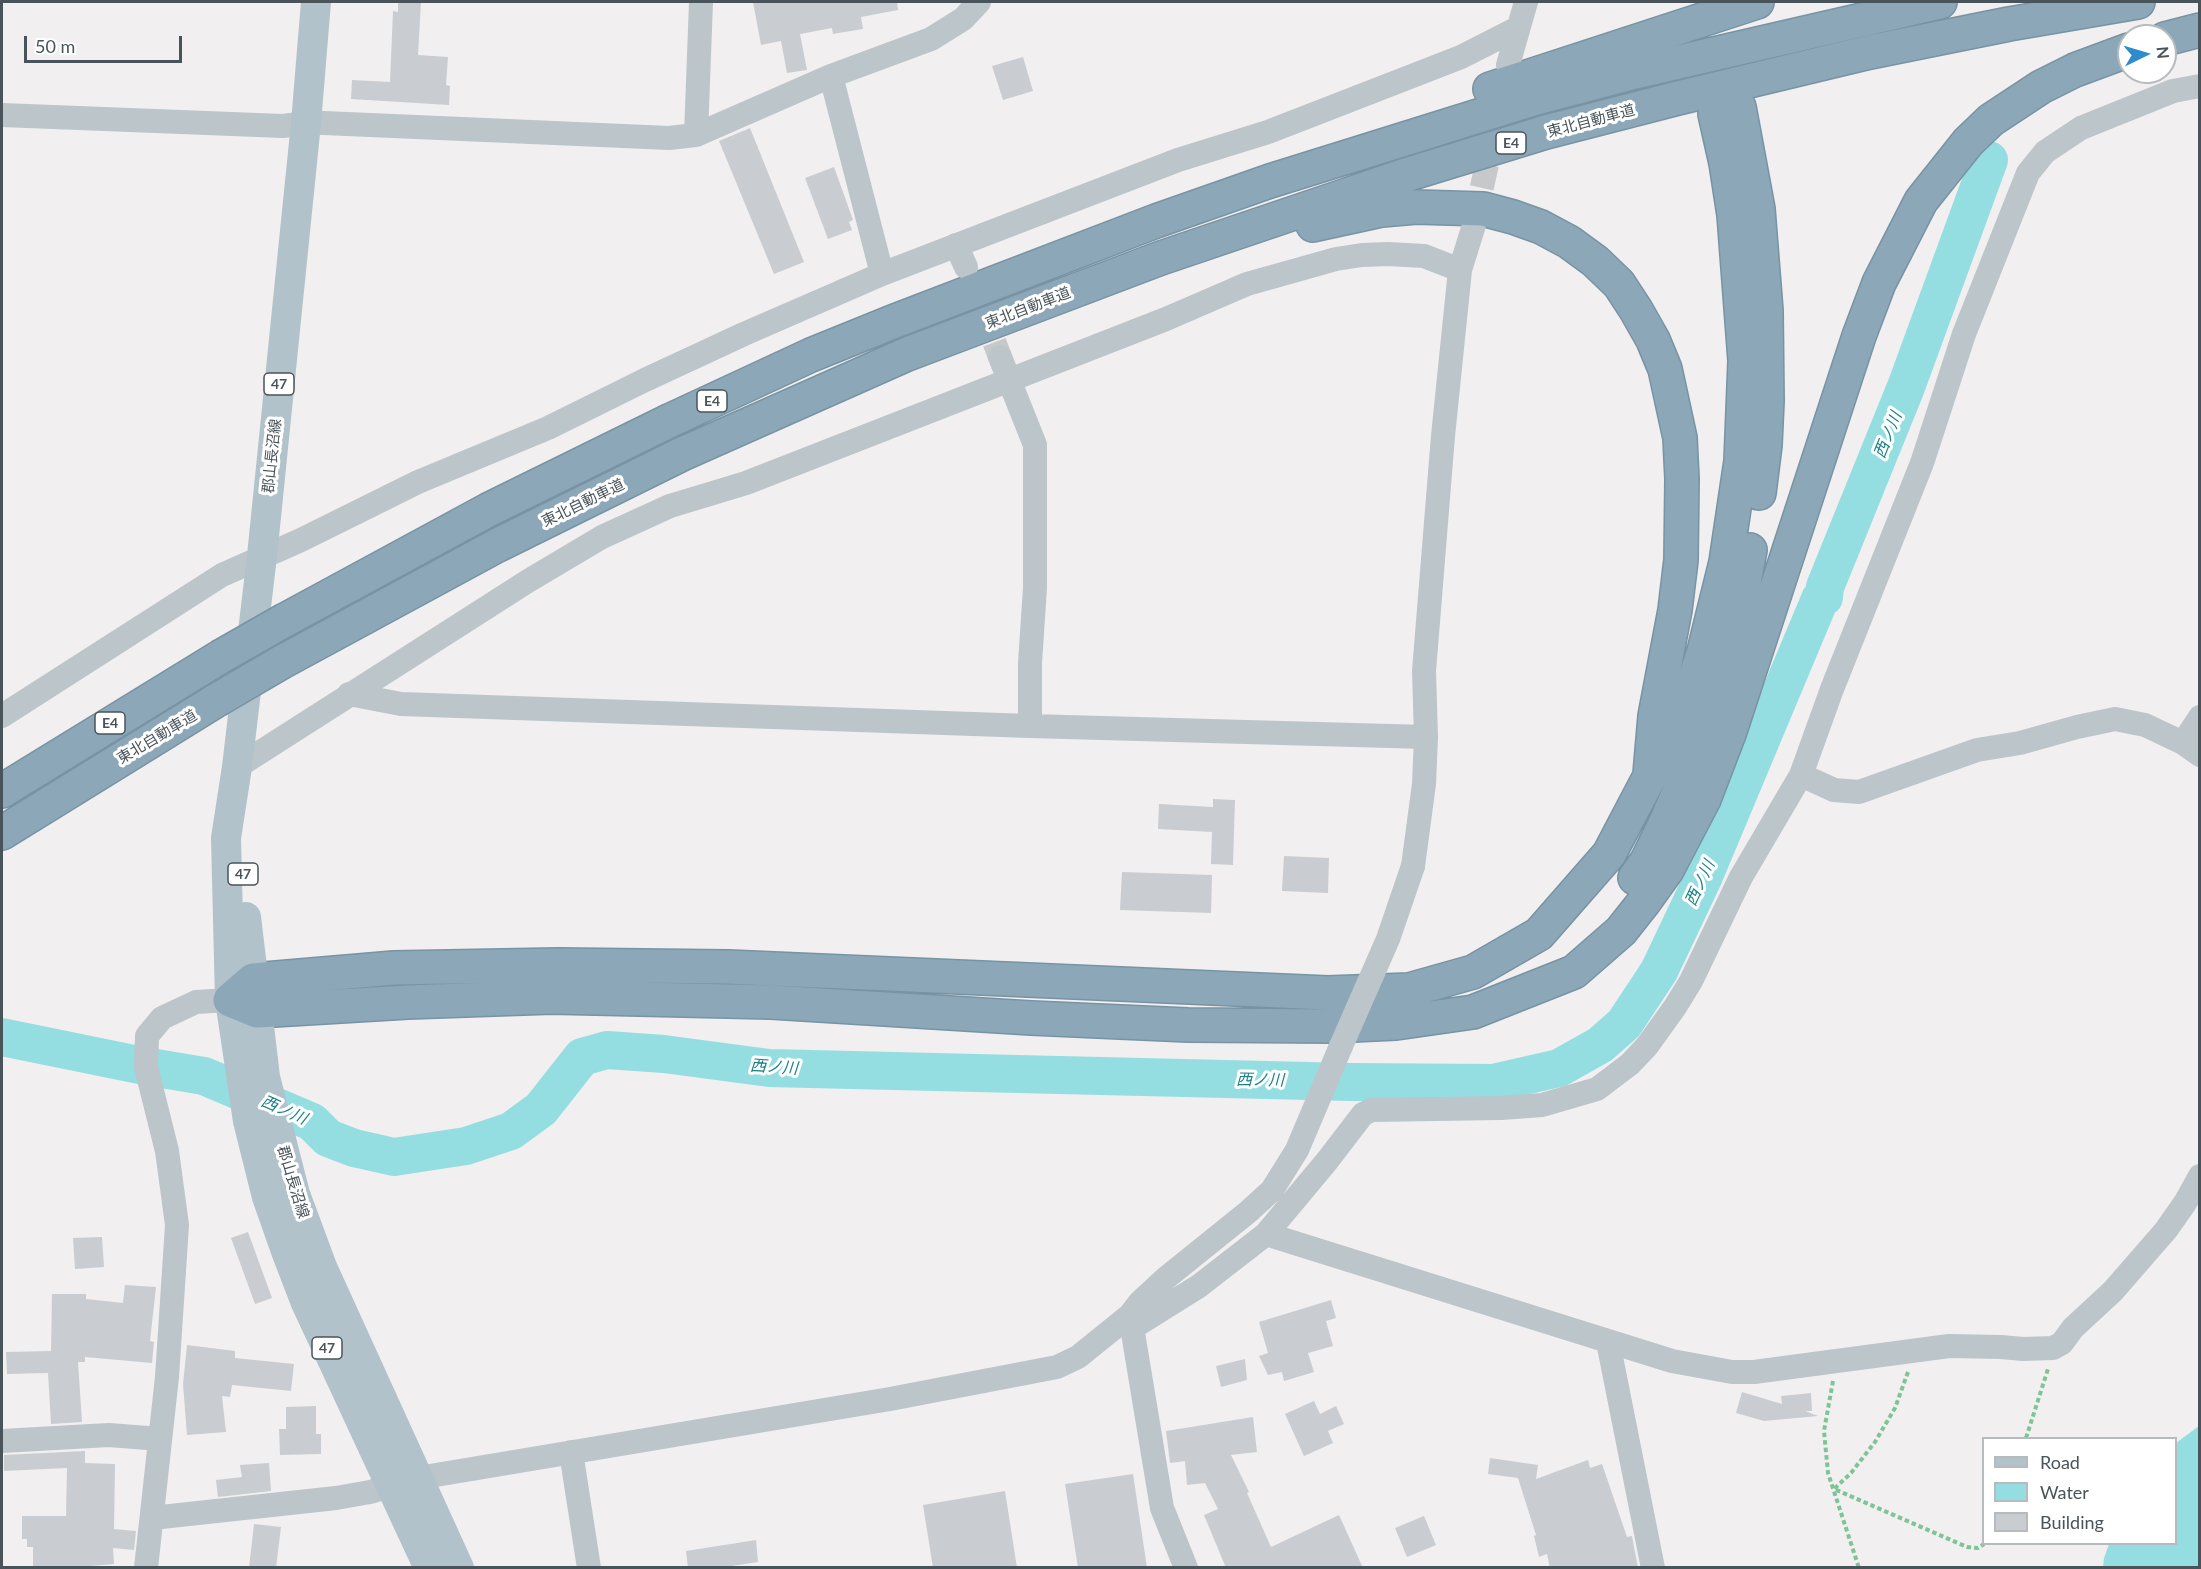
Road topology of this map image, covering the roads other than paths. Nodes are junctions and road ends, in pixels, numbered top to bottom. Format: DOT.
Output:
graph roads {
  1 [pos="316,2"];
  2 [pos="701,2"];
  3 [pos="979,2"];
  4 [pos="1526,2"];
  5 [pos="1757,2"];
  6 [pos="1940,2"];
  7 [pos="2138,2"];
  8 [pos="1518,28"];
  9 [pos="2199,30"];
  10 [pos="2177,36"];
  11 [pos="2117,54"];
  12 [pos="1508,65"];
  13 [pos="831,76"];
  14 [pos="2199,86"];
  15 [pos="2,115"];
  16 [pos="306,123"];
  17 [pos="696,135"];
  18 [pos="1156,221"];
  19 [pos="1474,225"];
  20 [pos="956,245"];
  21 [pos="966,267"];
  22 [pos="1460,270"];
  23 [pos="882,274"];
  24 [pos="905,355"];
  25 [pos="1000,357"];
  26 [pos="1010,380"];
  27 [pos="262,556"];
  28 [pos="349,694"];
  29 [pos="2,716"];
  30 [pos="2199,717"];
  31 [pos="1030,726"];
  32 [pos="1426,737"];
  33 [pos="2191,749"];
  34 [pos="237,767"];
  35 [pos="1801,775"];
  36 [pos="1650,776"];
  37 [pos="2,791"];
  38 [pos="2,833"];
  39 [pos="1540,987"];
  40 [pos="247,997"];
  41 [pos="253,1075"];
  42 [pos="2199,1176"];
  43 [pos="1266,1234"];
  44 [pos="1131,1322"];
  45 [pos="1608,1342"];
  46 [pos="160,1439"];
  47 [pos="2,1441"];
  48 [pos="571,1452"];
  49 [pos="405,1482"];
  50 [pos="152,1518"];
  51 [pos="140,1567"];
  52 [pos="429,1568"];
  53 [pos="459,1568"];
  54 [pos="589,1568"];
  55 [pos="1186,1568"];
  56 [pos="1653,1568"];
  1 -- 16 [label="main road, 郡山長沼線 / 47"];
  2 -- 17 [label="street"];
  3 -- 13 [label="street"];
  4 -- 8 [label="street"];
  5 -- 18 [label="highway"];
  6 -- 18 [label="highway, E4"];
  7 -- 24 [label="highway, 東北自動車道 / E4"];
  8 -- 12 [label="street"];
  8 -- 20 [label="street"];
  9 -- 10 [label="highway"];
  11 -- 39 [label="highway"];
  13 -- 17 [label="street"];
  13 -- 23 [label="street"];
  14 -- 35 [label="street"];
  15 -- 16 [label="street"];
  16 -- 17 [label="street"];
  16 -- 27 [label="main road, 郡山長沼線 / 47"];
  18 -- 37 [label="highway, E4, bridge"];
  19 -- 22 [label="street"];
  20 -- 21 [label="street"];
  20 -- 23 [label="street"];
  22 -- 26 [label="street"];
  22 -- 32 [label="street"];
  23 -- 27 [label="street"];
  24 -- 36 [label="highway"];
  24 -- 38 [label="highway, 東北自動車道 / E4, bridge"];
  25 -- 26 [label="street"];
  26 -- 28 [label="street"];
  26 -- 31 [label="street"];
  27 -- 29 [label="street"];
  27 -- 34 [label="main road, 郡山長沼線 / 47"];
  28 -- 31 [label="street"];
  28 -- 34 [label="street"];
  30 -- 33 [label="street"];
  31 -- 32 [label="street"];
  32 -- 44 [label="street, bridge"];
  33 -- 35 [label="street"];
  34 -- 40 [label="main road, 郡山長沼線 / 47"];
  35 -- 43 [label="street"];
  36 -- 39 [label="highway"];
  36 -- 40 [label="highway"];
  39 -- 40 [label="highway"];
  40 -- 41 [label="main road, 郡山長沼線 / 47"];
  40 -- 46 [label="street"];
  41 -- 49 [label="main road, 郡山長沼線 / 47"];
  41 -- 49 [label="main road, 郡山長沼線 / 47"];
  42 -- 45 [label="street"];
  43 -- 44 [label="street"];
  43 -- 45 [label="street"];
  44 -- 48 [label="street"];
  44 -- 55 [label="street"];
  45 -- 56 [label="street"];
  46 -- 47 [label="street"];
  46 -- 50 [label="street"];
  48 -- 49 [label="street"];
  48 -- 54 [label="street"];
  49 -- 50 [label="street"];
  49 -- 52 [label="main road, 郡山長沼線 / 47"];
  49 -- 53 [label="main road, 郡山長沼線 / 47"];
  50 -- 51 [label="street"];
}
